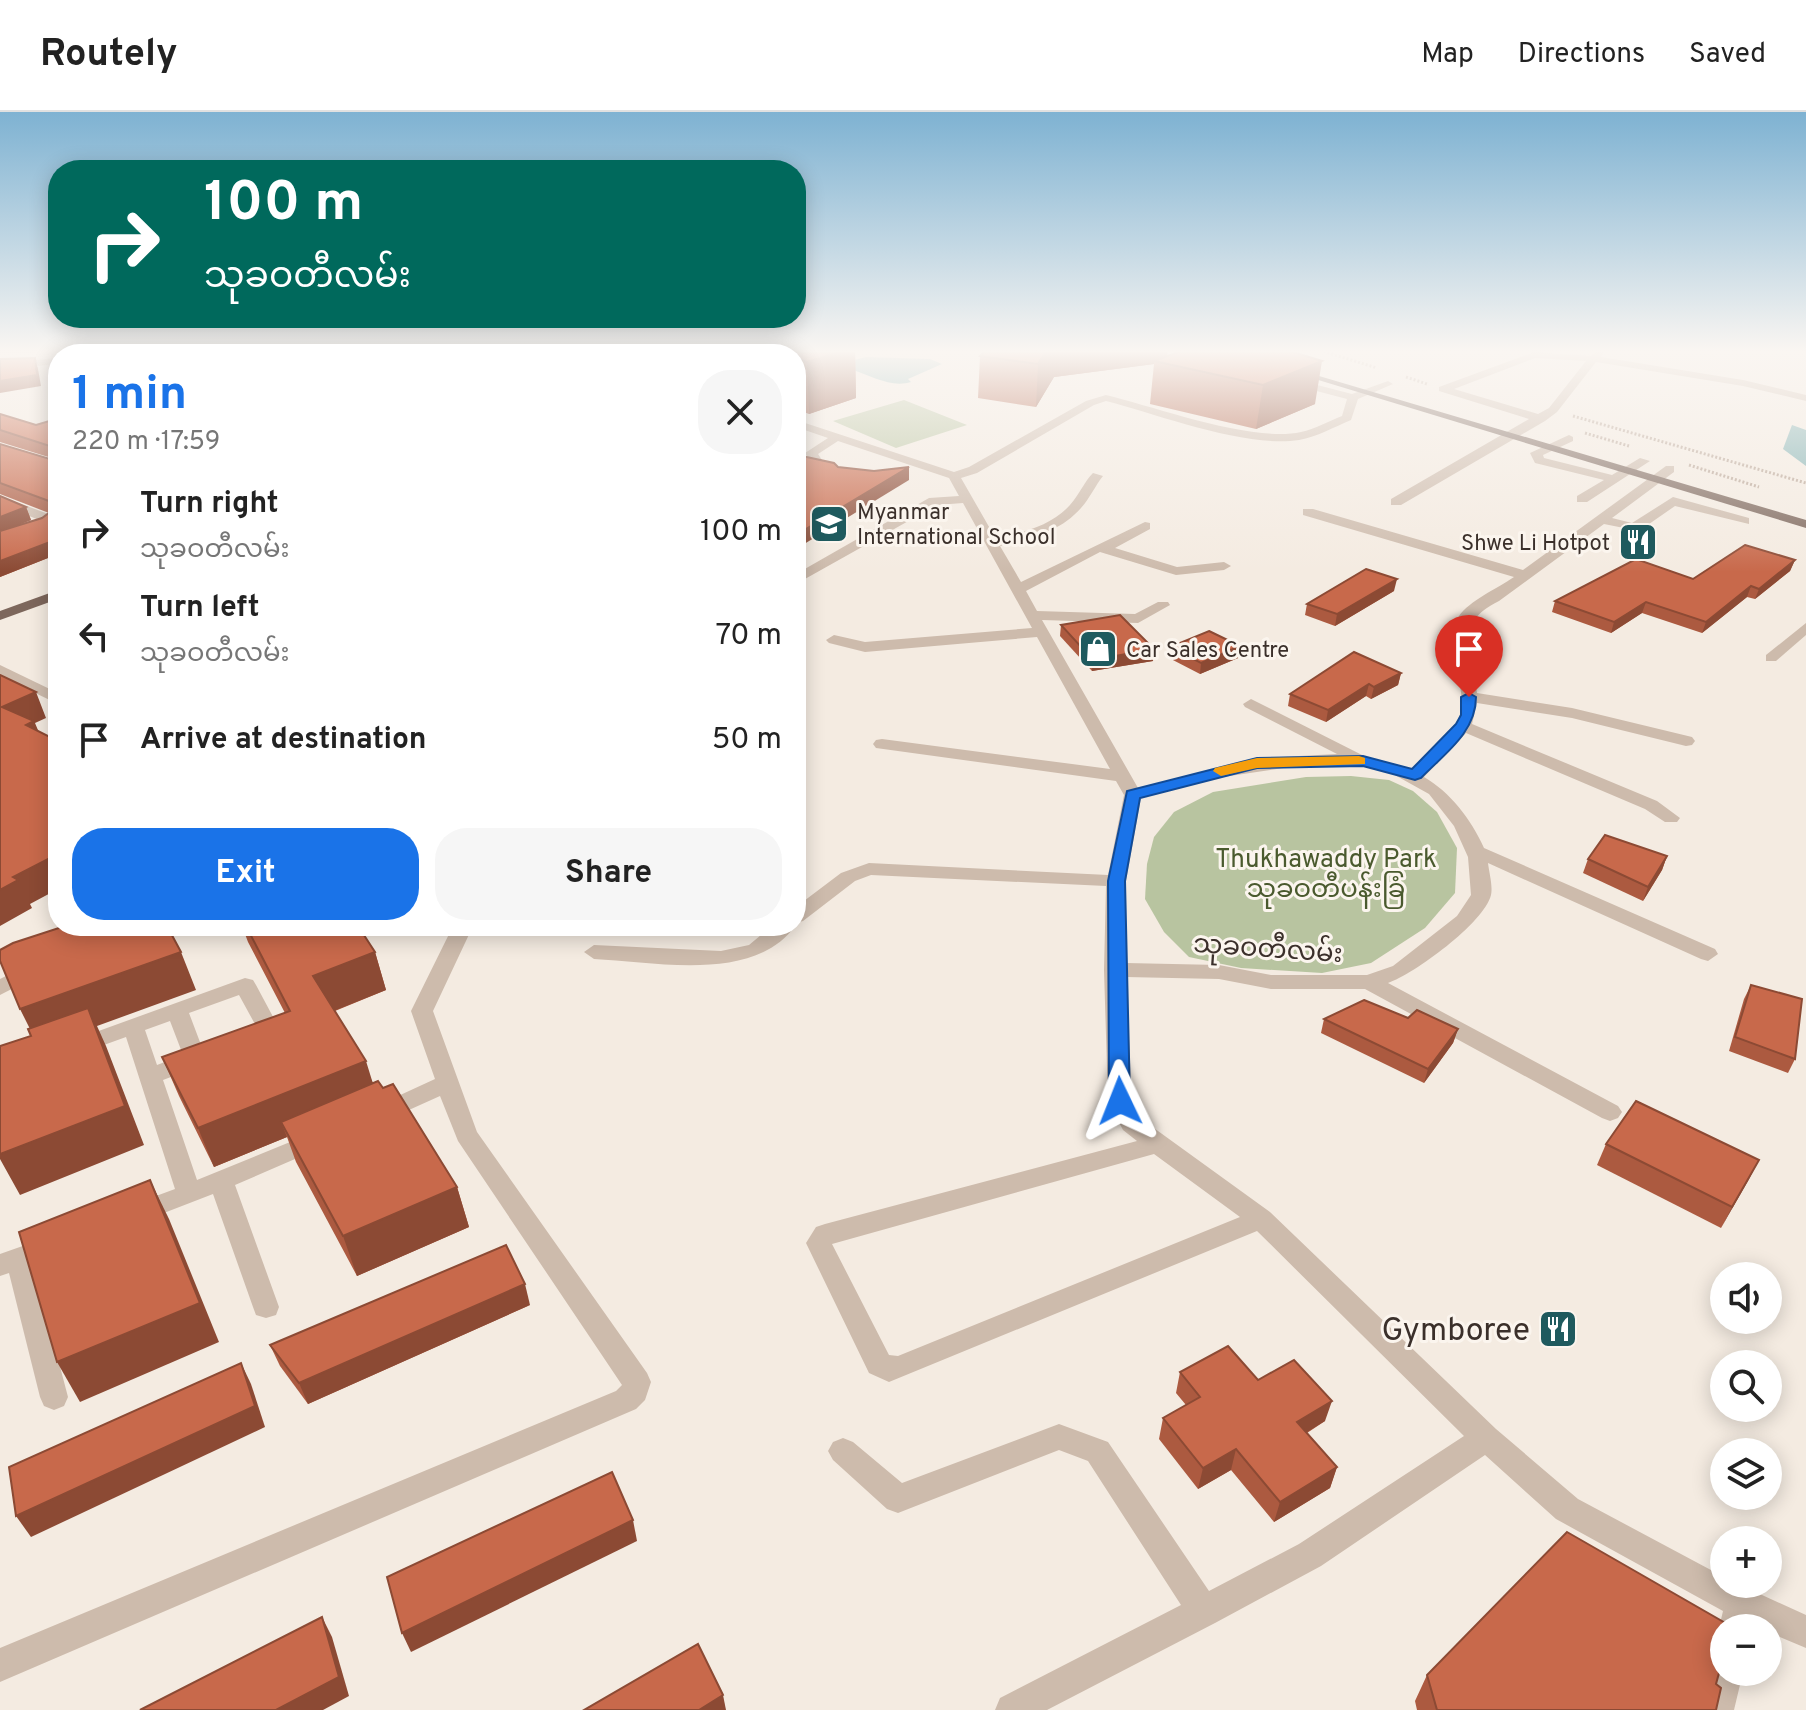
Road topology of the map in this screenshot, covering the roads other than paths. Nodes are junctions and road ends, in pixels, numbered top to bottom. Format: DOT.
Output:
graph roads {
  1 [pos="1054,424"];
  2 [pos="1211,424"];
  3 [pos="1332,424"];
  4 [pos="1475,424"];
  5 [pos="1522,424"];
  6 [pos="1542,424"];
  7 [pos="1530,426"];
  8 [pos="806,428"];
  9 [pos="1511,434"];
  10 [pos="837,437"];
  11 [pos="1569,439"];
  12 [pos="1554,441"];
  13 [pos="1644,461"];
  14 [pos="931,469"];
  15 [pos="1670,469"];
  16 [pos="831,470"];
  17 [pos="1626,470"];
  18 [pos="907,473"];
  19 [pos="954,476"];
  20 [pos="1097,476"];
  21 [pos="1613,479"];
  22 [pos="1655,479"];
  23 [pos="967,499"];
  24 [pos="1582,499"];
  25 [pos="0,500"];
  26 [pos="1396,502"];
  27 [pos="1806,510"];
  28 [pos="1308,512"];
  29 [pos="1601,519"];
  30 [pos="1744,521"];
  31 [pos="1806,524"];
  32 [pos="1145,526"];
  33 [pos="0,540"];
  34 [pos="992,544"];
  35 [pos="1104,548"];
  36 [pos="1224,566"];
  37 [pos="806,574"];
  38 [pos="1524,575"];
  39 [pos="1018,589"];
  40 [pos="48,598"];
  41 [pos="1163,605"];
  42 [pos="1031,615"];
  43 [pos="0,616"];
  44 [pos="1806,627"];
  45 [pos="1041,632"];
  46 [pos="834,640"];
  47 [pos="1771,658"];
  48 [pos="0,670"];
  49 [pos="48,694"];
  50 [pos="1469,697"];
  51 [pos="1251,704"];
  52 [pos="1463,726"];
  53 [pos="1686,741"];
  54 [pos="882,744"];
  55 [pos="1363,761"];
  56 [pos="1415,775"];
  57 [pos="1127,785"];
  58 [pos="1671,818"];
  59 [pos="1476,851"];
  60 [pos="1116,881"];
  61 [pos="806,909"];
  62 [pos="458,936"];
  63 [pos="773,936"];
  64 [pos="594,952"];
  65 [pos="1708,954"];
  66 [pos="41,964"];
  67 [pos="1115,970"];
  68 [pos="1369,982"];
  69 [pos="0,988"];
  70 [pos="177,1010"];
  71 [pos="133,1026"];
  72 [pos="59,1053"];
  73 [pos="195,1058"];
  74 [pos="148,1077"];
  75 [pos="449,1082"];
  76 [pos="1610,1112"];
  77 [pos="1157,1144"];
  78 [pos="221,1181"];
  79 [pos="189,1194"];
  80 [pos="1261,1219"];
  81 [pos="118,1221"];
  82 [pos="75,1237"];
  83 [pos="9,1262"];
  84 [pos="266,1307"];
  85 [pos="54,1397"];
  86 [pos="1486,1438"];
  87 [pos="843,1451"];
  88 [pos="1204,1612"];
  89 [pos="1735,1614"];
  90 [pos="1782,1626"];
  91 [pos="1806,1632"];
  92 [pos="0,1665"];
  93 [pos="1723,1686"];
  94 [pos="1012,1710"];
  95 [pos="1717,1710"];
  1 -- 19 [label="street"];
  2 -- 3 [label="street"];
  4 -- 9 [label="main road"];
  5 -- 7 [label="main road"];
  6 -- 7 [label="main road"];
  7 -- 9 [label="street"];
  8 -- 10 [label="street"];
  9 -- 12 [label="main road"];
  9 -- 26 [label="street"];
  10 -- 14 [label="street"];
  10 -- 16 [label="street"];
  11 -- 12 [label="street"];
  11 -- 13 [label="main road"];
  12 -- 17 [label="main road"];
  12 -- 21 [label="street"];
  13 -- 15 [label="main road"];
  13 -- 17 [label="street"];
  14 -- 18 [label="street"];
  14 -- 19 [label="street"];
  15 -- 22 [label="street"];
  15 -- 27 [label="main road"];
  17 -- 21 [label="street"];
  17 -- 22 [label="main road"];
  19 -- 23 [label="street"];
  20 -- 34 [label="street"];
  21 -- 24 [label="street"];
  22 -- 29 [label="street"];
  22 -- 31 [label="main road"];
  23 -- 34 [label="street"];
  23 -- 37 [label="street"];
  25 -- 33 [label="street"];
  28 -- 38 [label="street"];
  29 -- 30 [label="street"];
  29 -- 38 [label="street"];
  32 -- 35 [label="street"];
  34 -- 39 [label="street"];
  35 -- 36 [label="street"];
  35 -- 39 [label="street"];
  38 -- 50 [label="street"];
  39 -- 42 [label="street"];
  40 -- 43 [label="main road"];
  41 -- 42 [label="street"];
  42 -- 45 [label="street"];
  44 -- 47 [label="street"];
  45 -- 46 [label="street"];
  45 -- 57 [label="street"];
  48 -- 49 [label="street"];
  50 -- 52 [label="street"];
  50 -- 53 [label="street"];
  51 -- 55 [label="street"];
  52 -- 56 [label="street"];
  52 -- 58 [label="street"];
  54 -- 57 [label="street"];
  55 -- 56 [label="street, သုခဝတီလမ်း"];
  55 -- 57 [label="street, သုခဝတီလမ်း"];
  56 -- 59 [label="street, သုခဝတီလမ်း"];
  57 -- 60 [label="street"];
  59 -- 65 [label="street"];
  59 -- 68 [label="street, သုခဝတီလမ်း"];
  60 -- 61 [label="street"];
  60 -- 67 [label="street"];
  62 -- 75 [label="street"];
  63 -- 64 [label="street"];
  66 -- 69 [label="street"];
  67 -- 68 [label="street, သုခဝတီလမ်း"];
  67 -- 77 [label="street"];
  68 -- 76 [label="street"];
  70 -- 71 [label="street"];
  70 -- 73 [label="street"];
  70 -- 73 [label="street"];
  71 -- 72 [label="street"];
  71 -- 74 [label="street"];
  73 -- 74 [label="street"];
  74 -- 79 [label="street"];
  75 -- 78 [label="street"];
  75 -- 92 [label="street"];
  77 -- 80 [label="street"];
  77 -- 80 [label="street"];
  78 -- 79 [label="street"];
  78 -- 84 [label="street"];
  79 -- 81 [label="street"];
  80 -- 86 [label="street"];
  82 -- 83 [label="street"];
  83 -- 85 [label="street"];
  86 -- 88 [label="street"];
  86 -- 89 [label="street"];
  87 -- 88 [label="street"];
  88 -- 94 [label="street"];
  90 -- 91 [label="street"];
  93 -- 95 [label="street"];
}
